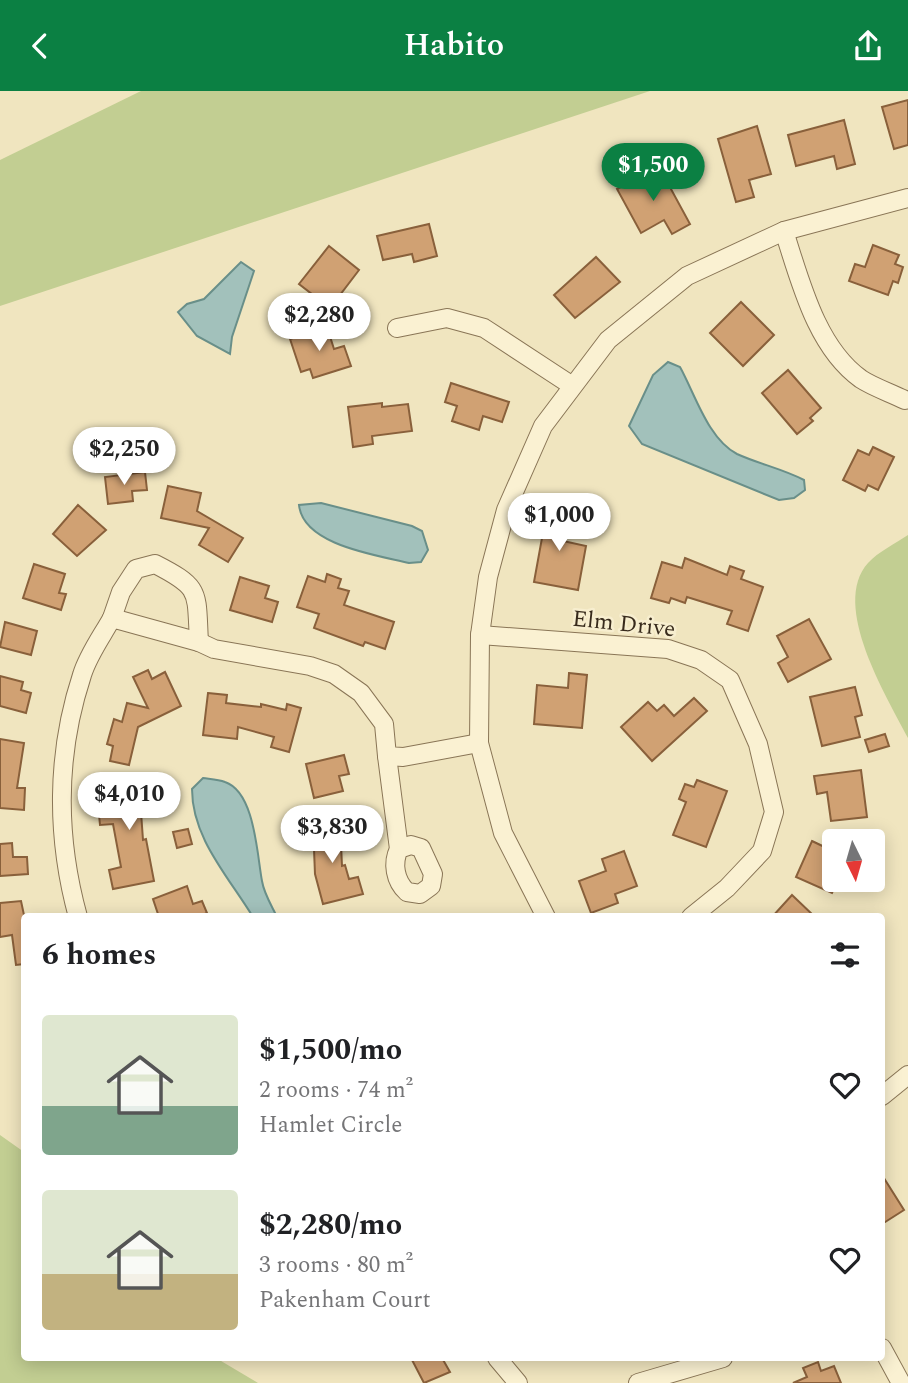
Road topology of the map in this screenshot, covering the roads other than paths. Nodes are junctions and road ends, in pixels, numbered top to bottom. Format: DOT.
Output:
graph roads {
  1 [pos="908,198"];
  2 [pos="784,231"];
  3 [pos="397,328"];
  4 [pos="571,385"];
  5 [pos="905,400"];
  6 [pos="111,618"];
  7 [pos="480,635"];
  8 [pos="199,642"];
  9 [pos="480,743"];
  10 [pos="387,756"];
  11 [pos="399,849"];
  12 [pos="77,913"];
  13 [pos="544,913"];
  14 [pos="696,913"];
  15 [pos="908,1075"];
  16 [pos="885,1094"];
  17 [pos="885,1354"];
  18 [pos="500,1361"];
  19 [pos="713,1361"];
  20 [pos="518,1383"];
  21 [pos="638,1383"];
  22 [pos="901,1383"];
  1 -- 2 [label="street"];
  2 -- 4 [label="street"];
  2 -- 5 [label="street"];
  3 -- 4 [label="street"];
  4 -- 7 [label="street"];
  6 -- 8 [label="street"];
  6 -- 8 [label="street"];
  6 -- 12 [label="street"];
  7 -- 9 [label="street"];
  7 -- 14 [label="street, Elm Drive"];
  8 -- 10 [label="street"];
  9 -- 10 [label="street"];
  9 -- 13 [label="street"];
  10 -- 11 [label="street"];
  15 -- 16 [label="street"];
  17 -- 22 [label="street"];
  18 -- 20 [label="street"];
  19 -- 21 [label="street"];
}
